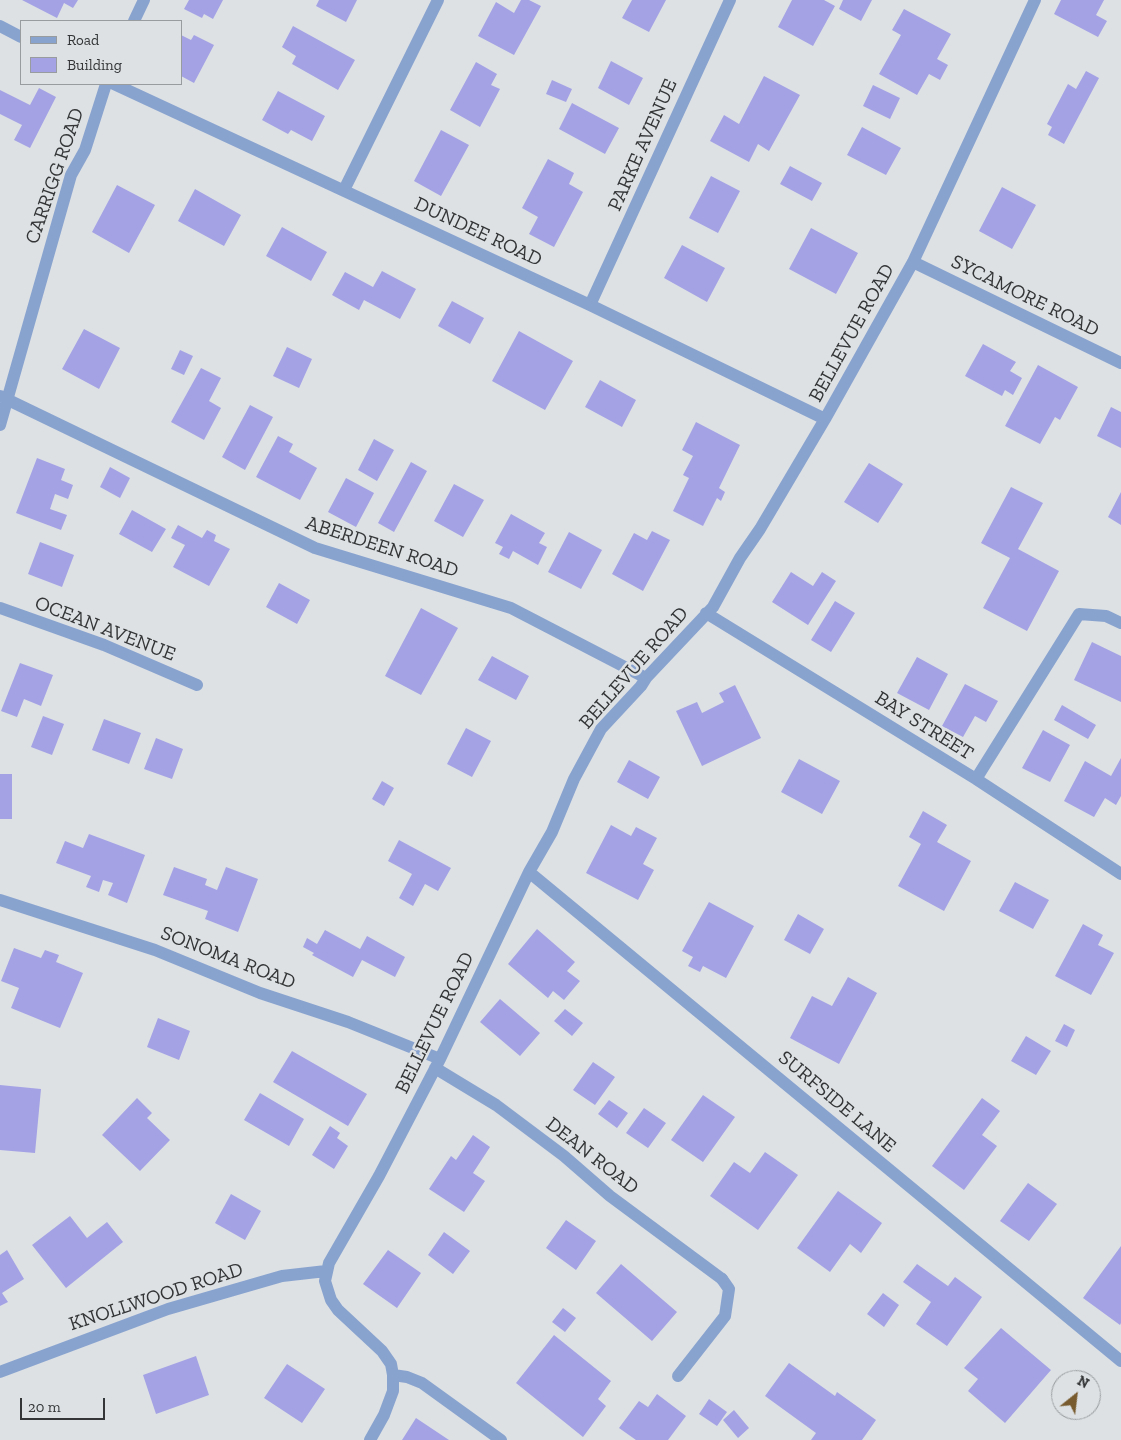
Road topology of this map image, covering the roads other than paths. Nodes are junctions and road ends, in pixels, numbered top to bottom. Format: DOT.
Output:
graph roads {
  1 [pos="144,0"];
  2 [pos="438,0"];
  3 [pos="730,0"];
  4 [pos="1035,0"];
  5 [pos="134,20"];
  6 [pos="0,26"];
  7 [pos="20,36"];
  8 [pos="106,85"];
  9 [pos="116,85"];
  10 [pos="344,190"];
  11 [pos="913,262"];
  12 [pos="590,305"];
  13 [pos="1121,363"];
  14 [pos="3,398"];
  15 [pos="825,419"];
  16 [pos="0,425"];
  17 [pos="0,608"];
  18 [pos="706,613"];
  19 [pos="1121,623"];
  20 [pos="646,678"];
  21 [pos="197,685"];
  22 [pos="976,779"];
  23 [pos="529,872"];
  24 [pos="1121,874"];
  25 [pos="0,900"];
  26 [pos="438,1063"];
  27 [pos="326,1271"];
  28 [pos="1121,1361"];
  29 [pos="0,1372"];
  30 [pos="393,1376"];
  31 [pos="678,1376"];
  32 [pos="370,1440"];
  33 [pos="501,1440"];
  1 -- 5 [label="street"];
  2 -- 10 [label="street"];
  3 -- 12 [label="street, PARKE AVENUE"];
  4 -- 11 [label="street, BELLEVUE ROAD"];
  6 -- 7 [label="street"];
  8 -- 14 [label="street, CARRIGG ROAD"];
  9 -- 10 [label="street, DUNDEE ROAD"];
  10 -- 12 [label="street, DUNDEE ROAD"];
  11 -- 13 [label="street, SYCAMORE ROAD"];
  11 -- 15 [label="street, BELLEVUE ROAD"];
  12 -- 15 [label="street, DUNDEE ROAD"];
  14 -- 16 [label="street, CARRIGG ROAD"];
  14 -- 20 [label="street, ABERDEEN ROAD"];
  15 -- 18 [label="street, BELLEVUE ROAD"];
  17 -- 21 [label="street, OCEAN AVENUE"];
  18 -- 20 [label="street, BELLEVUE ROAD"];
  18 -- 22 [label="street, BAY STREET"];
  19 -- 22 [label="street"];
  20 -- 23 [label="street, BELLEVUE ROAD"];
  22 -- 24 [label="street, BAY STREET"];
  23 -- 26 [label="street, BELLEVUE ROAD"];
  23 -- 28 [label="street, SURFSIDE LANE"];
  25 -- 26 [label="street, SONOMA ROAD"];
  26 -- 27 [label="street, BELLEVUE ROAD"];
  26 -- 31 [label="street, DEAN ROAD"];
  27 -- 29 [label="street, KNOLLWOOD ROAD"];
  27 -- 30 [label="street"];
  30 -- 32 [label="street"];
  30 -- 33 [label="street"];
}
